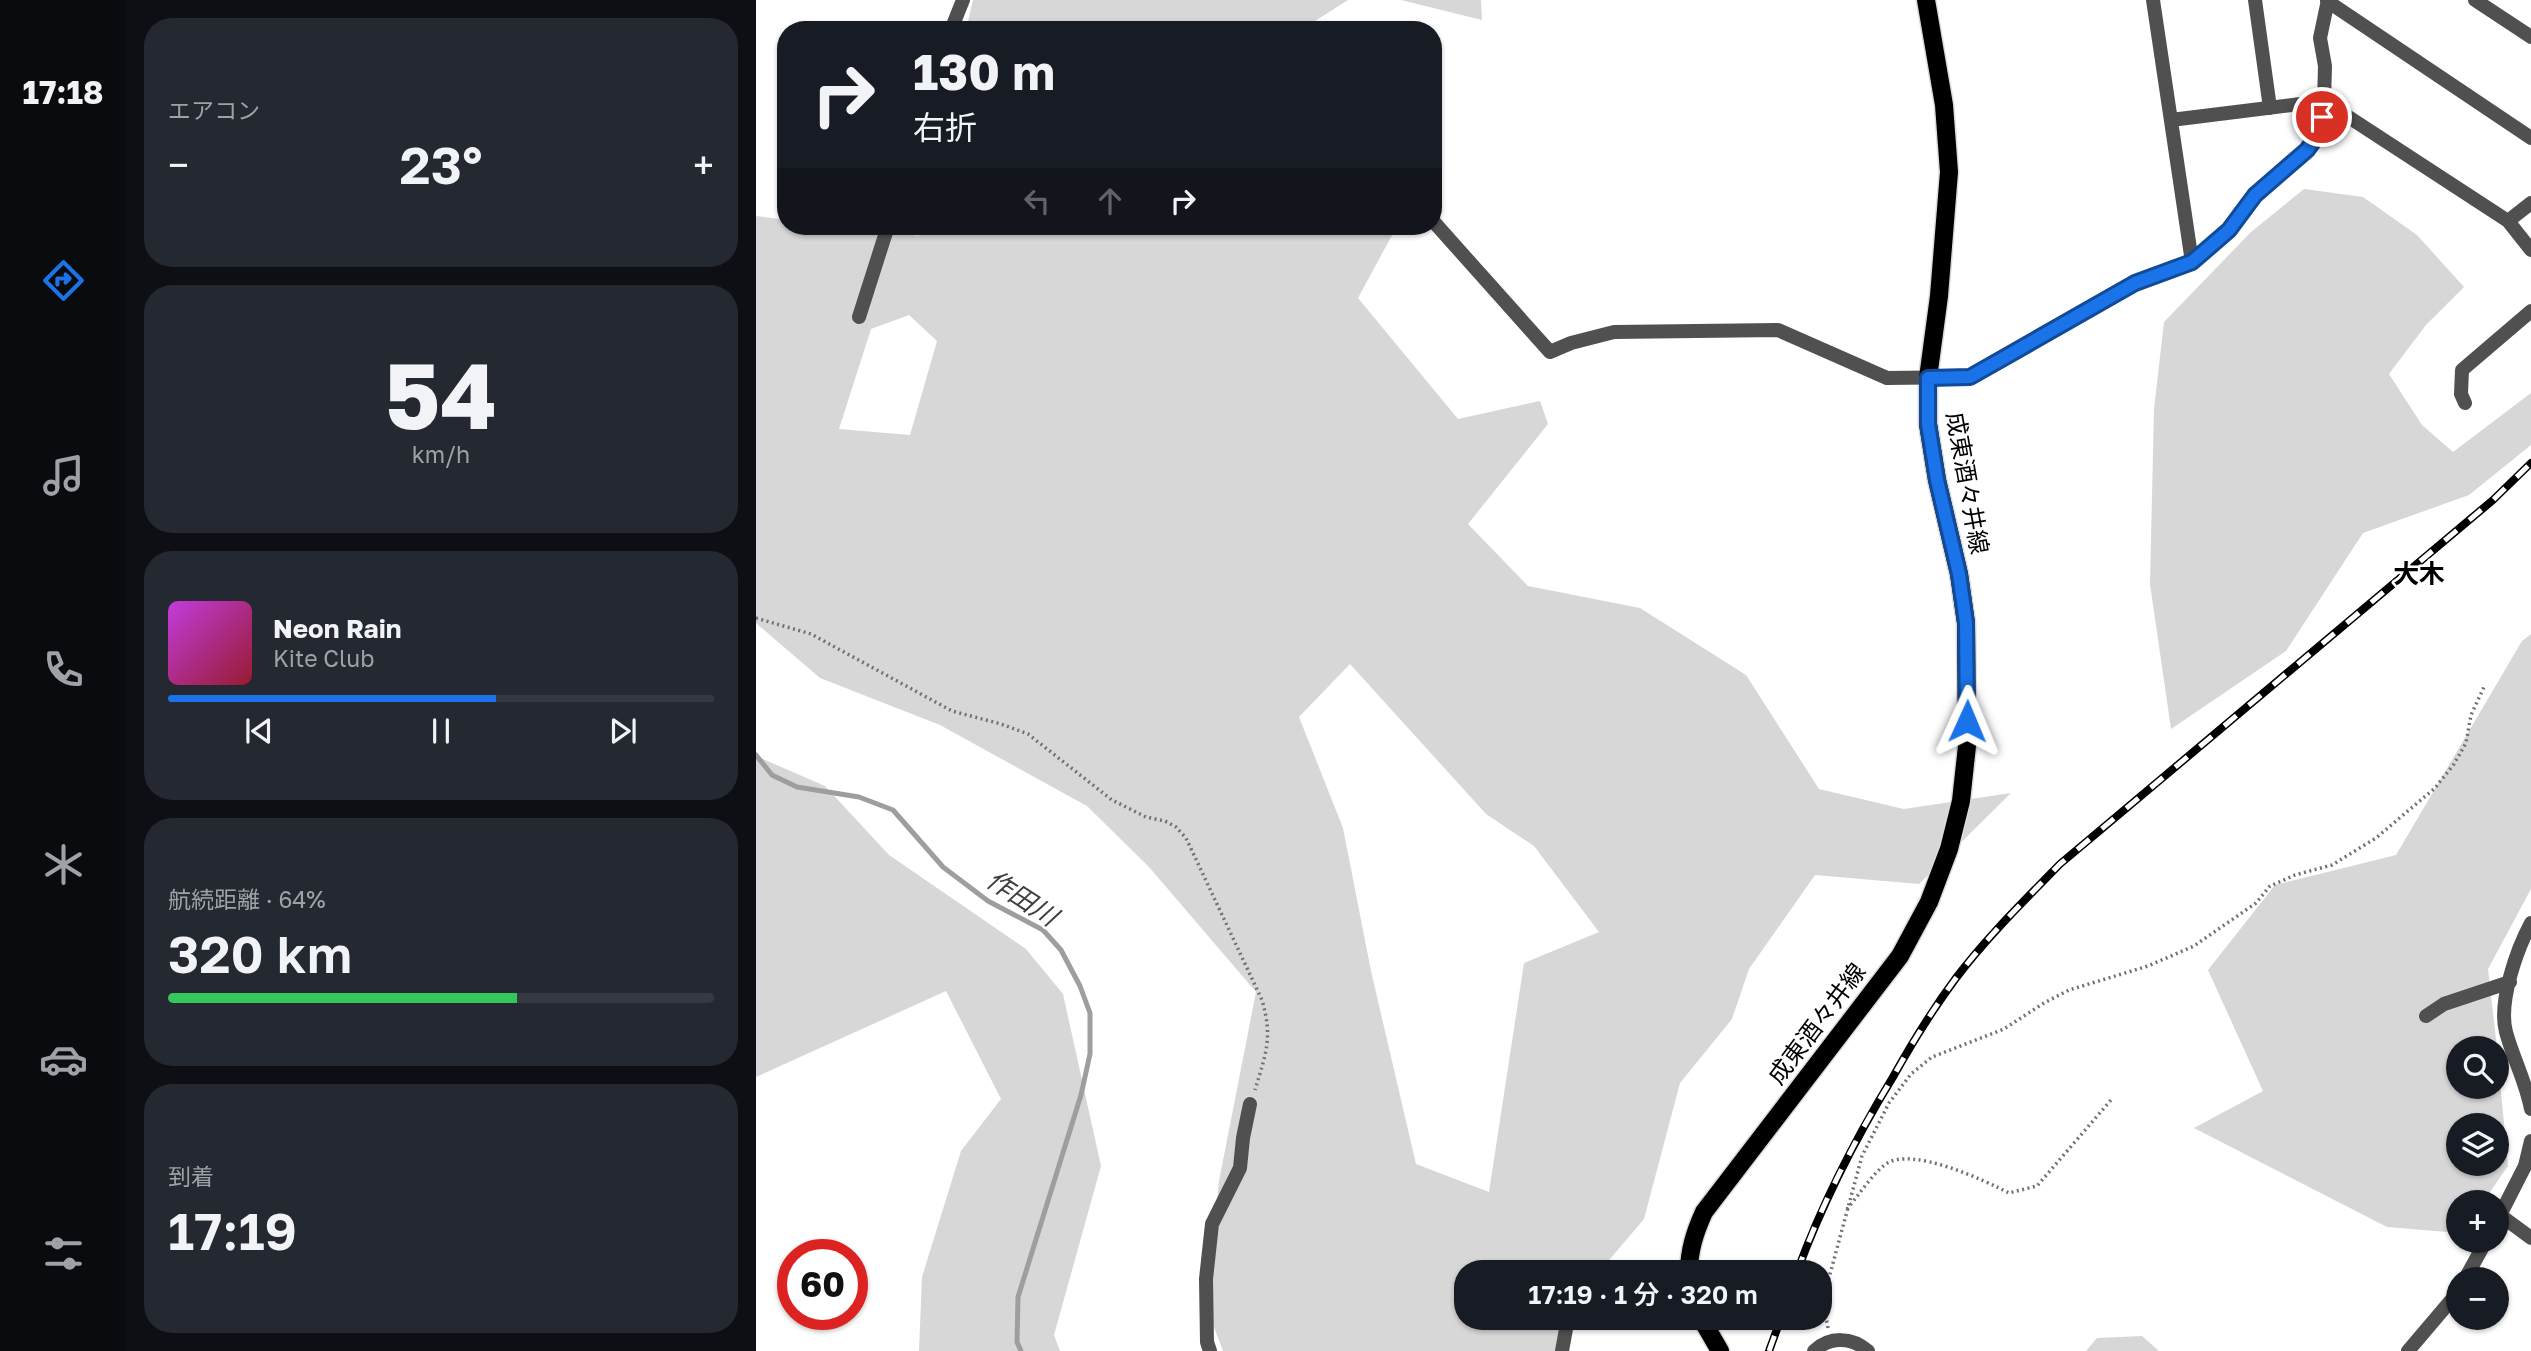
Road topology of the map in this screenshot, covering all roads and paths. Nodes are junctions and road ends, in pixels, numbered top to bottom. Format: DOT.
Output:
graph roads {
  1 [pos="963,0"];
  2 [pos="1926,0"];
  3 [pos="2153,0"];
  4 [pos="2255,0"];
  5 [pos="2475,0"];
  6 [pos="2328,1"];
  7 [pos="955,21"];
  8 [pos="2531,37"];
  9 [pos="2324,101"];
  10 [pos="2270,108"];
  11 [pos="2171,120"];
  12 [pos="2531,138"];
  13 [pos="2531,203"];
  14 [pos="2508,221"];
  15 [pos="1442,231"];
  16 [pos="885,235"];
  17 [pos="2531,250"];
  18 [pos="2192,262"];
  19 [pos="2531,311"];
  20 [pos="859,317"];
  21 [pos="1928,378"];
  22 [pos="2466,403"];
  23 [pos="756,618"];
  24 [pos="2484,687"];
  25 [pos="2531,923"];
  26 [pos="2510,982"];
  27 [pos="2426,1016"];
  28 [pos="2112,1100"];
  29 [pos="1250,1104"];
  30 [pos="2531,1109"];
  31 [pos="2531,1141"];
  32 [pos="2509,1198"];
  33 [pos="1846,1210"];
  34 [pos="2509,1224"];
  35 [pos="2531,1238"];
  36 [pos="1689,1260"];
  37 [pos="2446,1306"];
  38 [pos="1566,1330"];
  39 [pos="1708,1330"];
  40 [pos="1830,1340"];
  41 [pos="1210,1351"];
  42 [pos="1562,1351"];
  43 [pos="1720,1351"];
  44 [pos="1814,1351"];
  45 [pos="1868,1351"];
  46 [pos="2408,1351"];
  1 -- 7 [label="street"];
  2 -- 21 [label="main road, 成東酒々井線"];
  3 -- 11 [label="street"];
  4 -- 10 [label="street"];
  5 -- 8 [label="street"];
  6 -- 9 [label="street"];
  6 -- 12 [label="street"];
  9 -- 10 [label="street"];
  9 -- 14 [label="street"];
  9 -- 18 [label="street"];
  10 -- 11 [label="street"];
  11 -- 18 [label="street"];
  13 -- 14 [label="street"];
  14 -- 17 [label="street"];
  15 -- 21 [label="street"];
  16 -- 20 [label="street"];
  18 -- 21 [label="street"];
  19 -- 22 [label="street"];
  21 -- 36 [label="main road, 成東酒々井線"];
  23 -- 29 [label="path"];
  24 -- 33 [label="path"];
  25 -- 26 [label="street"];
  26 -- 27 [label="street"];
  26 -- 30 [label="street"];
  28 -- 33 [label="path"];
  29 -- 41 [label="street"];
  31 -- 32 [label="street"];
  33 -- 40 [label="path"];
  34 -- 35 [label="street"];
  37 -- 46 [label="street"];
  38 -- 42 [label="street"];
  39 -- 43 [label="main road"];
  40 -- 44 [label="street"];
  40 -- 45 [label="street"];
}
